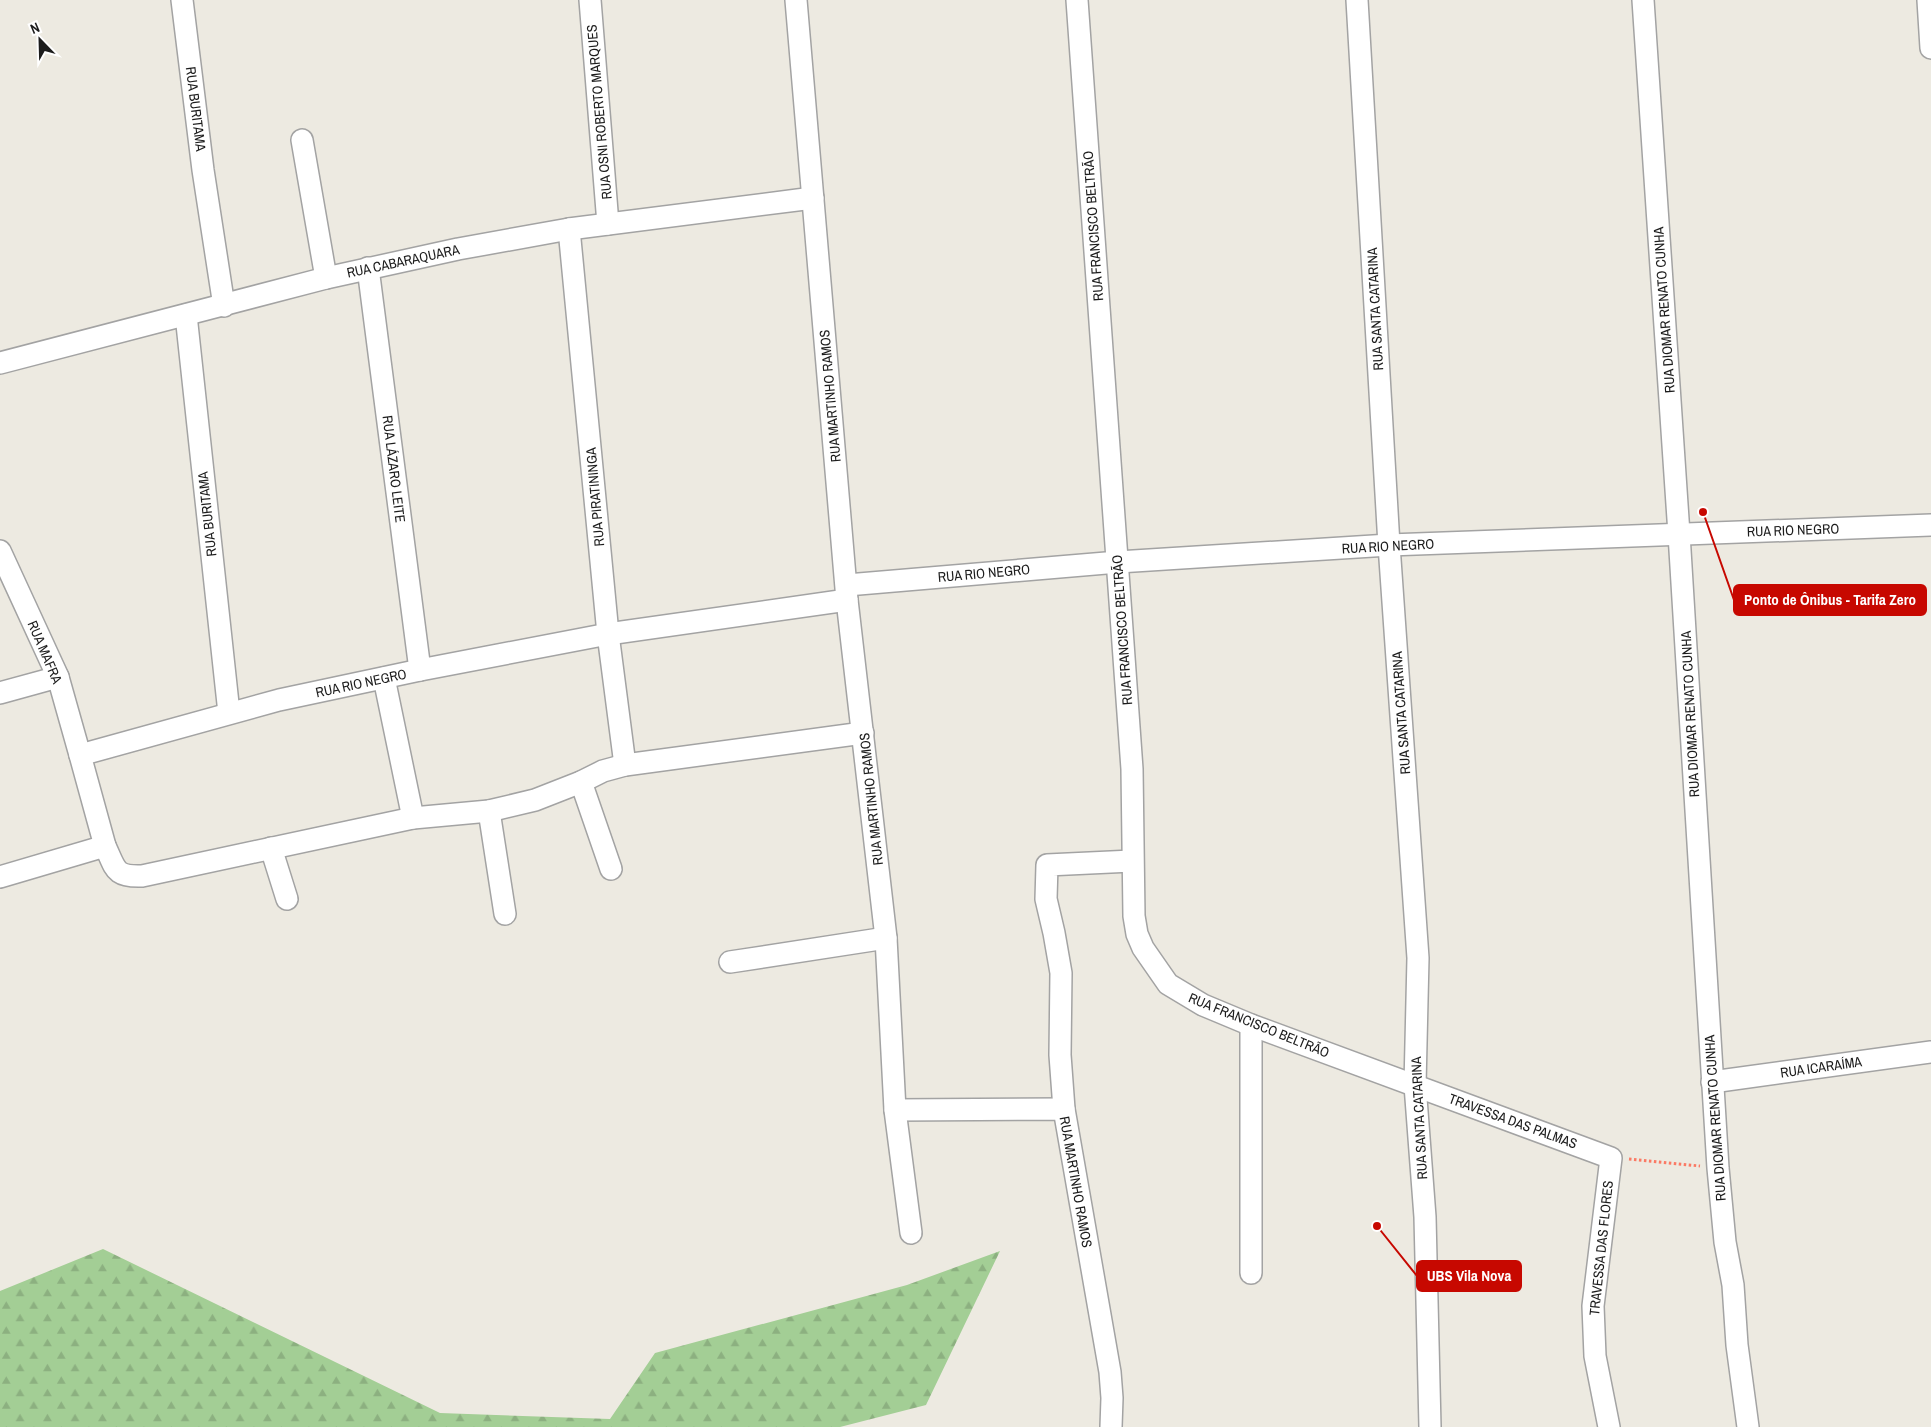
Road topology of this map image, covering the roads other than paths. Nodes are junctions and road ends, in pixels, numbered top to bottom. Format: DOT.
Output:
graph roads {
  1 [pos="182,0"];
  2 [pos="590,0"];
  3 [pos="796,0"];
  4 [pos="1077,0"];
  5 [pos="1357,0"];
  6 [pos="1643,0"];
  7 [pos="1928,0"];
  8 [pos="1931,48"];
  9 [pos="302,140"];
  10 [pos="813,198"];
  11 [pos="608,224"];
  12 [pos="569,229"];
  13 [pos="368,268"];
  14 [pos="326,278"];
  15 [pos="224,306"];
  16 [pos="186,315"];
  17 [pos="0,363"];
  18 [pos="1931,525"];
  19 [pos="1679,534"];
  20 [pos="1389,545"];
  21 [pos="0,551"];
  22 [pos="1118,562"];
  23 [pos="847,592"];
  24 [pos="608,634"];
  25 [pos="420,670"];
  26 [pos="58,678"];
  27 [pos="384,678"];
  28 [pos="0,693"];
  29 [pos="229,713"];
  30 [pos="863,733"];
  31 [pos="80,756"];
  32 [pos="625,765"];
  33 [pos="582,782"];
  34 [pos="489,810"];
  35 [pos="413,818"];
  36 [pos="105,846"];
  37 [pos="271,848"];
  38 [pos="1132,861"];
  39 [pos="611,870"];
  40 [pos="0,877"];
  41 [pos="287,899"];
  42 [pos="505,914"];
  43 [pos="886,938"];
  44 [pos="730,962"];
  45 [pos="1252,1025"];
  46 [pos="1931,1052"];
  47 [pos="1712,1082"];
  48 [pos="1415,1085"];
  49 [pos="1064,1109"];
  50 [pos="895,1110"];
  51 [pos="1611,1158"];
  52 [pos="911,1233"];
  53 [pos="1251,1273"];
  54 [pos="1111,1427"];
  55 [pos="1430,1427"];
  56 [pos="1609,1427"];
  57 [pos="1748,1427"];
  1 -- 15 [label="street, RUA BURITAMA"];
  2 -- 11 [label="street, RUA OSNI ROBERTO MARQUES"];
  3 -- 10 [label="street, RUA MARTINHO RAMOS"];
  4 -- 22 [label="street, RUA FRANCISCO BELTRÃO"];
  5 -- 20 [label="street, RUA SANTA CATARINA"];
  6 -- 19 [label="street, RUA DIOMAR RENATO CUNHA"];
  7 -- 8 [label="street"];
  9 -- 14 [label="street"];
  10 -- 11 [label="street, RUA CABARAQUARA"];
  10 -- 23 [label="street, RUA MARTINHO RAMOS"];
  11 -- 12 [label="street, RUA CABARAQUARA"];
  12 -- 13 [label="street, RUA CABARAQUARA"];
  12 -- 24 [label="street, RUA PIRATININGA"];
  13 -- 14 [label="street, RUA CABARAQUARA"];
  13 -- 25 [label="street, RUA LÁZARO LEITE"];
  14 -- 15 [label="street, RUA CABARAQUARA"];
  15 -- 16 [label="street, RUA CABARAQUARA"];
  16 -- 17 [label="street, RUA CABARAQUARA"];
  16 -- 29 [label="street, RUA BURITAMA"];
  18 -- 19 [label="street, RUA RIO NEGRO"];
  19 -- 20 [label="street, RUA RIO NEGRO"];
  19 -- 47 [label="street, RUA DIOMAR RENATO CUNHA"];
  20 -- 22 [label="street, RUA RIO NEGRO"];
  20 -- 48 [label="street, RUA SANTA CATARINA"];
  21 -- 26 [label="street, RUA MAFRA"];
  22 -- 23 [label="street, RUA RIO NEGRO"];
  22 -- 38 [label="street, RUA FRANCISCO BELTRÃO"];
  23 -- 24 [label="street, RUA RIO NEGRO"];
  23 -- 30 [label="street, RUA MARTINHO RAMOS"];
  24 -- 25 [label="street, RUA RIO NEGRO"];
  24 -- 32 [label="street, RUA PIRATININGA"];
  25 -- 27 [label="street, RUA RIO NEGRO"];
  26 -- 28 [label="street"];
  26 -- 31 [label="street, RUA MAFRA"];
  27 -- 29 [label="street, RUA RIO NEGRO"];
  27 -- 35 [label="street"];
  29 -- 31 [label="street, RUA RIO NEGRO"];
  30 -- 32 [label="street"];
  30 -- 43 [label="street, RUA MARTINHO RAMOS"];
  31 -- 36 [label="street"];
  32 -- 33 [label="street"];
  33 -- 34 [label="street"];
  33 -- 39 [label="street"];
  34 -- 35 [label="street"];
  34 -- 42 [label="street"];
  35 -- 37 [label="street"];
  36 -- 37 [label="street"];
  36 -- 40 [label="street"];
  37 -- 41 [label="street"];
  38 -- 45 [label="street, RUA FRANCISCO BELTRÃO"];
  38 -- 49 [label="street"];
  43 -- 44 [label="street"];
  43 -- 50 [label="street, RUA MARTINHO RAMOS"];
  45 -- 48 [label="street, RUA FRANCISCO BELTRÃO"];
  45 -- 53 [label="street"];
  46 -- 47 [label="street, RUA ICARAÍMA"];
  47 -- 57 [label="street, RUA DIOMAR RENATO CUNHA"];
  48 -- 51 [label="street, TRAVESSA DAS PALMAS"];
  48 -- 55 [label="street, RUA SANTA CATARINA"];
  49 -- 50 [label="street, RUA MARTINHO RAMOS"];
  49 -- 54 [label="street, RUA MARTINHO RAMOS"];
  50 -- 52 [label="street"];
  51 -- 56 [label="street, TRAVESSA DAS FLORES"];
}
